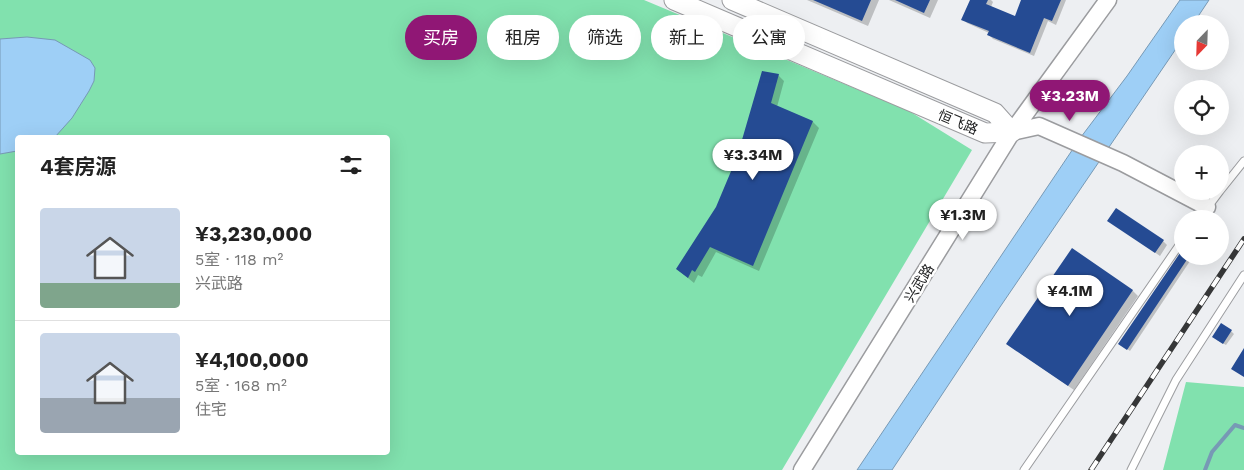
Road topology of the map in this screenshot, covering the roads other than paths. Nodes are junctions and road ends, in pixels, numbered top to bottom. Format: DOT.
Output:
graph roads {
  1 [pos="674,0"];
  2 [pos="732,0"];
  3 [pos="1108,0"];
  4 [pos="1012,132"];
  5 [pos="1244,161"];
  6 [pos="1229,180"];
  7 [pos="1213,200"];
  8 [pos="1198,210"];
  9 [pos="1205,210"];
  10 [pos="1174,253"];
  11 [pos="1244,276"];
  12 [pos="802,470"];
  13 [pos="1024,470"];
  14 [pos="1131,470"];
  1 -- 4 [label="main road, 恒飞路"];
  2 -- 4 [label="main road, 恒飞路"];
  3 -- 4 [label="street, 兴武路"];
  4 -- 8 [label="street"];
  4 -- 12 [label="street, 兴武路"];
  5 -- 6 [label="lane"];
  7 -- 9 [label="lane"];
  10 -- 13 [label="lane"];
  11 -- 14 [label="lane"];
}
